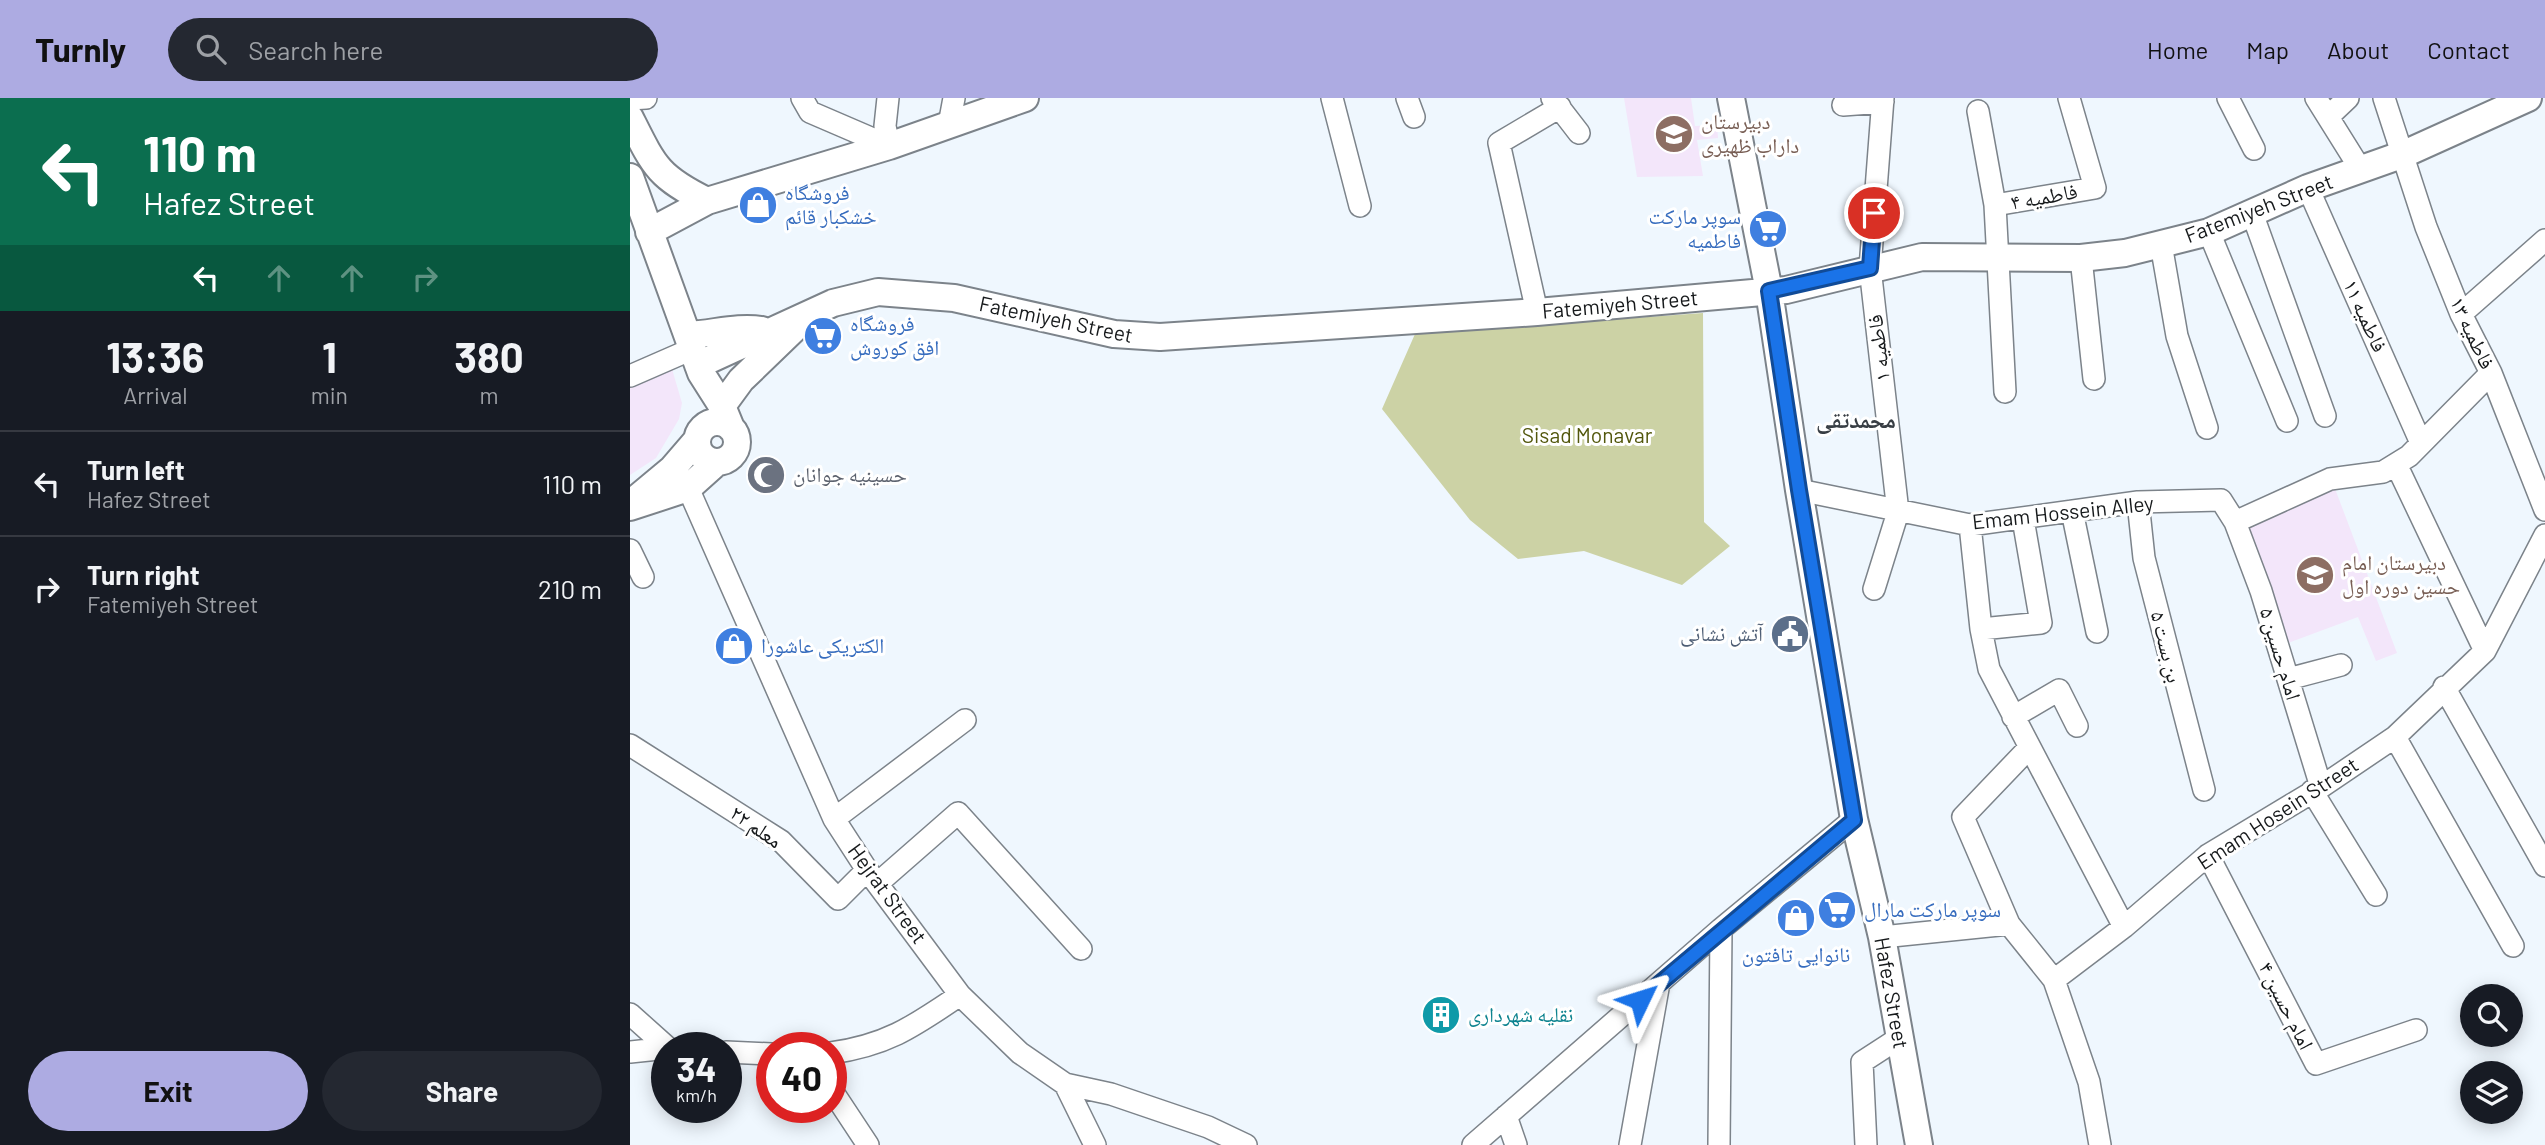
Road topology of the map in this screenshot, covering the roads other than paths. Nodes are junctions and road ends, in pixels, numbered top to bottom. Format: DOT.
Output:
graph roads {
  1 [pos="646,98"];
  2 [pos="802,98"];
  3 [pos="888,98"];
  4 [pos="954,98"];
  5 [pos="1025,98"];
  6 [pos="1332,98"];
  7 [pos="1731,98"];
  8 [pos="2069,98"];
  9 [pos="2228,98"];
  10 [pos="2316,98"];
  11 [pos="2348,98"];
  12 [pos="2384,98"];
  13 [pos="2528,98"];
  14 [pos="630,99"];
  15 [pos="1883,100"];
  16 [pos="1556,102"];
  17 [pos="1843,104"];
  18 [pos="1978,111"];
  19 [pos="2328,117"];
  20 [pos="630,118"];
  21 [pos="949,125"];
  22 [pos="1579,133"];
  23 [pos="889,146"];
  24 [pos="2254,149"];
  25 [pos="2404,154"];
  26 [pos="2361,170"];
  27 [pos="630,177"];
  28 [pos="2308,188"];
  29 [pos="707,201"];
  30 [pos="1995,205"];
  31 [pos="1360,206"];
  32 [pos="2252,213"];
  33 [pos="649,232"];
  34 [pos="2209,232"];
  35 [pos="2545,240"];
  36 [pos="2161,244"];
  37 [pos="1998,258"];
  38 [pos="2081,258"];
  39 [pos="1870,268"];
  40 [pos="1769,291"];
  41 [pos="1537,312"];
  42 [pos="2461,314"];
  43 [pos="804,318"];
  44 [pos="695,356"];
  45 [pos="2491,373"];
  46 [pos="630,376"];
  47 [pos="2094,379"];
  48 [pos="2006,392"];
  49 [pos="2325,416"];
  50 [pos="727,417"];
  51 [pos="2287,421"];
  52 [pos="2207,428"];
  53 [pos="698,437"];
  54 [pos="2421,443"];
  55 [pos="717,462"];
  56 [pos="2396,464"];
  57 [pos="680,479"];
  58 [pos="1799,490"];
  59 [pos="2138,502"];
  60 [pos="630,505"];
  61 [pos="2545,510"];
  62 [pos="2072,511"];
  63 [pos="1898,512"];
  64 [pos="2023,519"];
  65 [pos="2235,523"];
  66 [pos="1970,525"];
  67 [pos="2545,535"];
  68 [pos="630,550"];
  69 [pos="643,577"];
  70 [pos="1874,589"];
  71 [pos="1981,629"];
  72 [pos="2097,632"];
  73 [pos="2485,651"];
  74 [pos="2340,665"];
  75 [pos="2288,679"];
  76 [pos="2444,687"];
  77 [pos="2013,717"];
  78 [pos="965,720"];
  79 [pos="2077,726"];
  80 [pos="2395,737"];
  81 [pos="630,745"];
  82 [pos="2029,748"];
  83 [pos="2316,789"];
  84 [pos="2204,790"];
  85 [pos="834,819"];
  86 [pos="1854,820"];
  87 [pos="2208,855"];
  88 [pos="2545,866"];
  89 [pos="872,876"];
  90 [pos="2376,895"];
  91 [pos="2010,924"];
  92 [pos="2124,927"];
  93 [pos="1721,929"];
  94 [pos="1882,937"];
  95 [pos="2513,946"];
  96 [pos="1081,948"];
  97 [pos="2054,980"];
  98 [pos="1659,983"];
  99 [pos="960,995"];
  100 [pos="630,1014"];
  101 [pos="2416,1030"];
  102 [pos="651,1033"];
  103 [pos="1899,1038"];
  104 [pos="651,1050"];
  105 [pos="847,1051"];
  106 [pos="630,1052"];
  107 [pos="1065,1084"];
  108 [pos="847,1114"];
  109 [pos="1506,1116"];
  110 [pos="867,1145"];
  111 [pos="1095,1145"];
  112 [pos="1246,1145"];
  113 [pos="1473,1145"];
  114 [pos="1516,1145"];
  115 [pos="1630,1145"];
  116 [pos="1719,1145"];
  117 [pos="1866,1145"];
  118 [pos="1919,1145"];
  119 [pos="2100,1145"];
  1 -- 14 [label="street"];
  2 -- 23 [label="street"];
  3 -- 23 [label="street"];
  4 -- 21 [label="street"];
  5 -- 21 [label="main road"];
  6 -- 31 [label="street"];
  7 -- 40 [label="main road, Hafez Street"];
  8 -- 30 [label="street, فاطمیه ۴"];
  9 -- 24 [label="street"];
  10 -- 19 [label="street"];
  11 -- 19 [label="street"];
  12 -- 25 [label="street, فاطمیه ۱۳"];
  13 -- 25 [label="main road, Fatemiyeh Street"];
  15 -- 17 [label="street"];
  15 -- 39 [label="street, فاطمیه ۱"];
  16 -- 22 [label="street"];
  16 -- 41 [label="street"];
  18 -- 30 [label="street"];
  19 -- 26 [label="street"];
  20 -- 29 [label="main road"];
  21 -- 23 [label="main road"];
  23 -- 29 [label="main road"];
  25 -- 26 [label="main road, Fatemiyeh Street"];
  25 -- 42 [label="street, فاطمیه ۱۳"];
  26 -- 28 [label="main road, Fatemiyeh Street"];
  27 -- 33 [label="main road"];
  28 -- 32 [label="main road, Fatemiyeh Street"];
  28 -- 54 [label="street, فاطمیه ۱۱"];
  29 -- 33 [label="main road"];
  30 -- 37 [label="street, فاطمیه ۴"];
  32 -- 34 [label="main road, Fatemiyeh Street"];
  32 -- 49 [label="street"];
  33 -- 44 [label="main road"];
  34 -- 36 [label="main road, Fatemiyeh Street"];
  34 -- 51 [label="street"];
  35 -- 42 [label="street"];
  36 -- 38 [label="main road, Fatemiyeh Street"];
  36 -- 52 [label="street"];
  37 -- 38 [label="main road, Fatemiyeh Street"];
  37 -- 39 [label="main road, Fatemiyeh Street"];
  37 -- 48 [label="street, فاطمیه ۴"];
  38 -- 47 [label="street"];
  39 -- 40 [label="main road, Fatemiyeh Street"];
  39 -- 63 [label="street, فاطمیه ۱"];
  40 -- 41 [label="main road, Fatemiyeh Street"];
  40 -- 58 [label="main road, Hafez Street"];
  41 -- 43 [label="main road, Fatemiyeh Street"];
  42 -- 45 [label="street, فاطمیه ۱۳"];
  43 -- 44 [label="main road, Fatemiyeh Street"];
  43 -- 50 [label="main road"];
  44 -- 46 [label="street"];
  44 -- 50 [label="main road"];
  44 -- 53 [label="main road"];
  45 -- 54 [label="street"];
  45 -- 61 [label="street, فاطمیه ۱۳"];
  50 -- 53 [label="main road"];
  50 -- 55 [label="main road"];
  53 -- 55 [label="main road"];
  53 -- 57 [label="main road"];
  54 -- 56 [label="street"];
  55 -- 57 [label="main road"];
  56 -- 65 [label="street"];
  56 -- 73 [label="street"];
  57 -- 60 [label="main road"];
  57 -- 85 [label="street, Hejrat Street"];
  58 -- 63 [label="street, Emam Hossein Alley"];
  58 -- 86 [label="main road, Hafez Street"];
  59 -- 62 [label="street, Emam Hossein Alley"];
  59 -- 65 [label="street, Emam Hossein Alley"];
  59 -- 84 [label="street, بن بست ۵"];
  62 -- 64 [label="street, Emam Hossein Alley"];
  62 -- 72 [label="street"];
  63 -- 66 [label="street, Emam Hossein Alley"];
  63 -- 70 [label="street"];
  64 -- 66 [label="street, Emam Hossein Alley"];
  64 -- 71 [label="street"];
  65 -- 75 [label="street, امام حسین ۵"];
  66 -- 71 [label="street"];
  67 -- 73 [label="street, Emam Hosein Street"];
  68 -- 69 [label="street"];
  71 -- 77 [label="street"];
  73 -- 76 [label="street, Emam Hosein Street"];
  74 -- 75 [label="street"];
  75 -- 83 [label="street, امام حسین ۵"];
  76 -- 80 [label="street, Emam Hosein Street"];
  76 -- 88 [label="street"];
  77 -- 79 [label="street"];
  77 -- 82 [label="street"];
  78 -- 85 [label="street"];
  80 -- 83 [label="street, Emam Hosein Street"];
  80 -- 95 [label="street"];
  81 -- 89 [label="street, معلم ۲۲"];
  82 -- 91 [label="street"];
  82 -- 92 [label="street"];
  83 -- 87 [label="street, Emam Hosein Street"];
  83 -- 90 [label="street, امام حسین ۵"];
  85 -- 89 [label="street, Hejrat Street"];
  86 -- 93 [label="street"];
  86 -- 94 [label="main road, Hafez Street"];
  87 -- 92 [label="street, Emam Hosein Street"];
  87 -- 101 [label="street, امام حسین ۴"];
  89 -- 96 [label="street"];
  89 -- 99 [label="street, Hejrat Street"];
  91 -- 94 [label="street"];
  91 -- 97 [label="street"];
  92 -- 97 [label="street, Emam Hosein Street"];
  93 -- 98 [label="street"];
  93 -- 116 [label="street"];
  94 -- 103 [label="main road, Hafez Street"];
  97 -- 119 [label="street"];
  98 -- 109 [label="street"];
  98 -- 115 [label="street"];
  99 -- 105 [label="street"];
  99 -- 107 [label="street, Hejrat Street"];
  100 -- 102 [label="street"];
  103 -- 117 [label="street"];
  103 -- 118 [label="main road, Hafez Street"];
  104 -- 106 [label="street"];
  107 -- 111 [label="street"];
  107 -- 112 [label="street, Hejrat Street"];
  108 -- 110 [label="street"];
  109 -- 113 [label="street"];
  109 -- 114 [label="street"];
}
